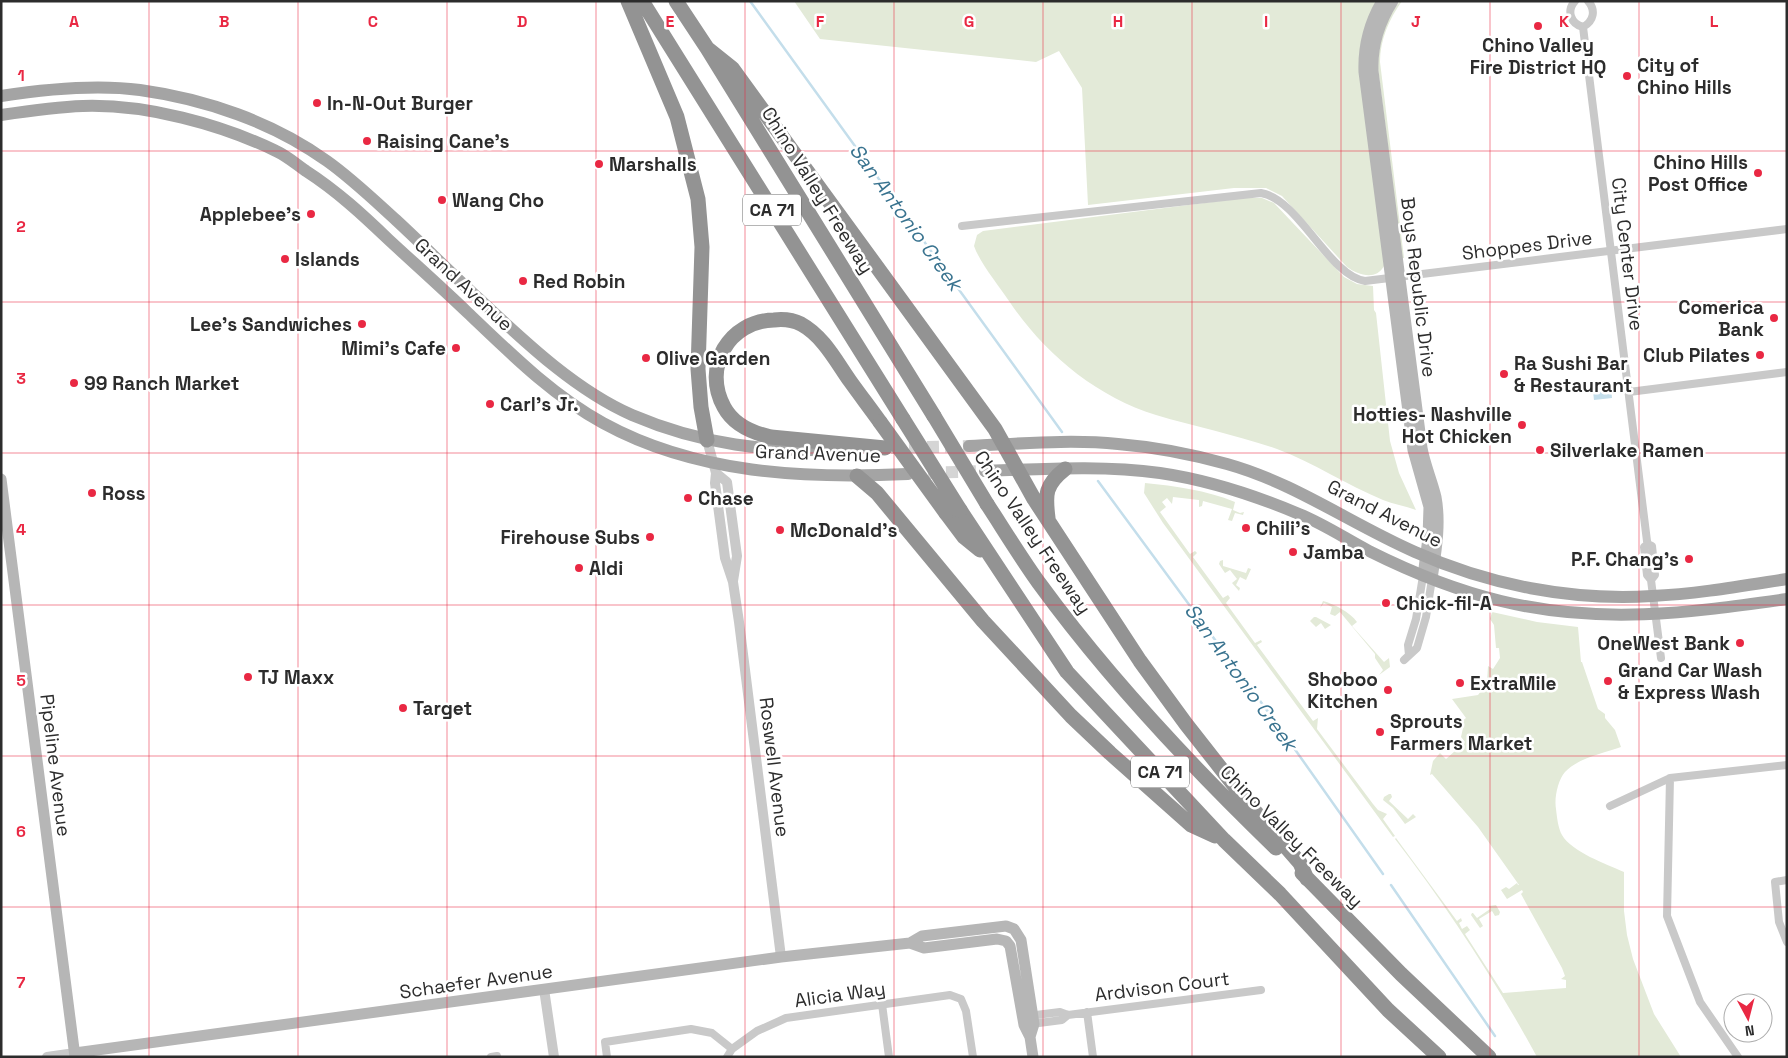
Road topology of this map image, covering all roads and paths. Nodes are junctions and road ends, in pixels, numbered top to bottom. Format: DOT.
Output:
graph roads {
  1 [pos="628,1"];
  2 [pos="642,1"];
  3 [pos="676,1"];
  4 [pos="1382,1"];
  5 [pos="1393,1"];
  6 [pos="1575,1"];
  7 [pos="1588,1"];
  8 [pos="1583,26"];
  9 [pos="707,48"];
  10 [pos="1,96"];
  11 [pos="1,114"];
  12 [pos="962,226"];
  13 [pos="1787,229"];
  14 [pos="1611,251"];
  15 [pos="1395,278"];
  16 [pos="1787,372"];
  17 [pos="1629,392"];
  18 [pos="707,440"];
  19 [pos="1004,444"];
  20 [pos="969,446"];
  21 [pos="887,448"];
  22 [pos="715,468"];
  23 [pos="1065,469"];
  24 [pos="1017,470"];
  25 [pos="985,471"];
  26 [pos="908,474"];
  27 [pos="857,476"];
  28 [pos="1,479"];
  29 [pos="953,512"];
  30 [pos="1049,522"];
  31 [pos="1430,558"];
  32 [pos="1428,578"];
  33 [pos="1787,579"];
  34 [pos="1653,596"];
  35 [pos="1787,599"];
  36 [pos="1656,615"];
  37 [pos="1406,658"];
  38 [pos="1661,658"];
  39 [pos="1787,764"];
  40 [pos="1670,778"];
  41 [pos="1610,806"];
  42 [pos="1224,840"];
  43 [pos="1307,878"];
  44 [pos="1787,880"];
  45 [pos="1787,942"];
  46 [pos="910,943"];
  47 [pos="782,958"];
  48 [pos="544,989"];
  49 [pos="1261,990"];
  50 [pos="882,1004"];
  51 [pos="1087,1012"];
  52 [pos="1028,1020"];
  53 [pos="732,1049"];
  54 [pos="75,1055"];
  55 [pos="496,1056"];
  56 [pos="47,1057"];
  57 [pos="491,1057"];
  58 [pos="554,1057"];
  59 [pos="607,1057"];
  60 [pos="727,1057"];
  61 [pos="889,1057"];
  62 [pos="973,1057"];
  63 [pos="1032,1057"];
  64 [pos="1093,1057"];
  65 [pos="1439,1057"];
  66 [pos="1489,1057"];
  67 [pos="1738,1057"];
  1 -- 18 [label="highway"];
  2 -- 29 [label="highway, CA 71, bridge"];
  3 -- 9 [label="highway, Chino Valley Freeway / CA 71"];
  4 -- 15 [label="main road, Boys Republic Drive"];
  5 -- 15 [label="main road, Boys Republic Drive"];
  6 -- 8 [label="street, City Center Drive"];
  7 -- 8 [label="street"];
  8 -- 14 [label="street, City Center Drive"];
  9 -- 19 [label="highway"];
  9 -- 43 [label="highway, Chino Valley Freeway / CA 71, bridge"];
  10 -- 18 [label="main road, Grand Avenue"];
  11 -- 22 [label="main road, Grand Avenue"];
  12 -- 15 [label="street, Shoppes Drive"];
  13 -- 14 [label="street, Shoppes Drive"];
  14 -- 15 [label="street, Shoppes Drive"];
  14 -- 17 [label="street, City Center Drive"];
  15 -- 31 [label="main road, Boys Republic Drive"];
  16 -- 17 [label="street"];
  17 -- 34 [label="street, City Center Drive"];
  18 -- 21 [label="main road, Grand Avenue"];
  18 -- 22 [label="street, Roswell Avenue"];
  19 -- 20 [label="main road, Grand Avenue"];
  19 -- 24 [label="highway"];
  19 -- 31 [label="main road, Grand Avenue"];
  21 -- 29 [label="highway, bridge"];
  22 -- 27 [label="main road, Grand Avenue"];
  22 -- 47 [label="street, Roswell Avenue"];
  23 -- 24 [label="main road, Grand Avenue"];
  23 -- 30 [label="highway"];
  23 -- 32 [label="main road, Grand Avenue"];
  24 -- 25 [label="main road, Grand Avenue"];
  24 -- 30 [label="highway"];
  26 -- 27 [label="main road, Grand Avenue"];
  27 -- 42 [label="highway"];
  28 -- 54 [label="main road, Pipeline Avenue"];
  29 -- 42 [label="highway, CA 71"];
  30 -- 43 [label="highway"];
  31 -- 32 [label="main road, Boys Republic Drive"];
  31 -- 34 [label="main road, Grand Avenue"];
  32 -- 36 [label="main road, Grand Avenue"];
  32 -- 37 [label="street"];
  33 -- 34 [label="main road, Grand Avenue"];
  34 -- 36 [label="street, City Center Drive"];
  35 -- 36 [label="main road, Grand Avenue"];
  36 -- 38 [label="street, City Center Drive"];
  39 -- 40 [label="street"];
  40 -- 41 [label="street"];
  40 -- 67 [label="street"];
  42 -- 65 [label="highway, CA 71"];
  43 -- 66 [label="highway, Chino Valley Freeway / CA 71"];
  44 -- 45 [label="street"];
  46 -- 47 [label="main road, Schaefer Avenue"];
  46 -- 52 [label="main road, Schaefer Avenue"];
  46 -- 52 [label="main road, Schaefer Avenue"];
  47 -- 48 [label="main road, Schaefer Avenue"];
  48 -- 54 [label="main road, Schaefer Avenue"];
  48 -- 58 [label="street"];
  49 -- 51 [label="street, Ardvison Court"];
  50 -- 53 [label="street, Alicia Way"];
  50 -- 61 [label="street"];
  50 -- 62 [label="street, Alicia Way"];
  51 -- 52 [label="street, Ardvison Court"];
  51 -- 64 [label="street"];
  52 -- 63 [label="main road"];
  53 -- 59 [label="street"];
  53 -- 60 [label="street"];
  54 -- 56 [label="street, Schaefer Avenue"];
  55 -- 57 [label="street"];
}
